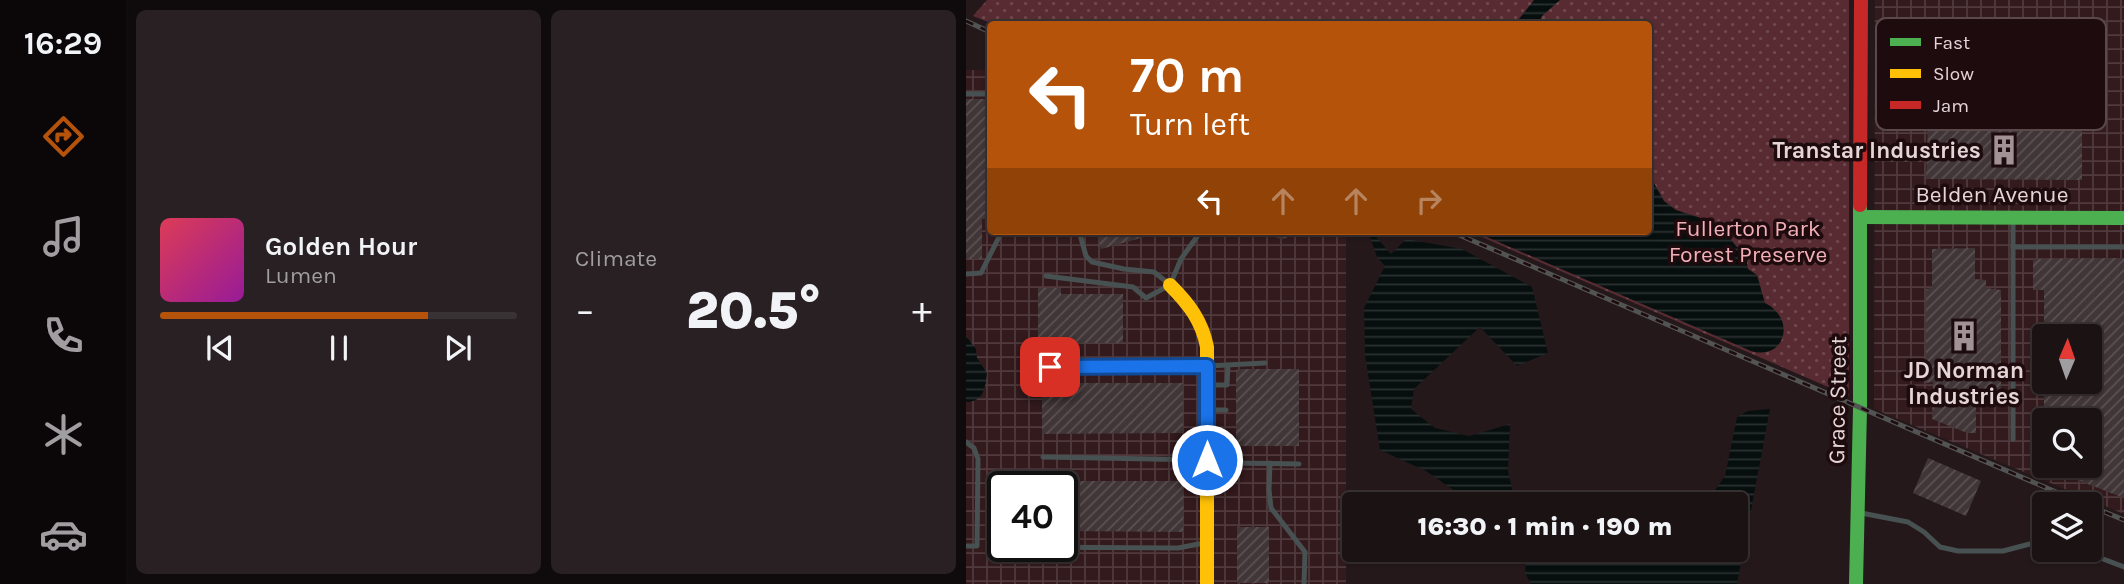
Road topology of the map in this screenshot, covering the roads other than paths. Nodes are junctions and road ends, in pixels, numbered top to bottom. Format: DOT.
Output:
graph roads {
  1 [pos="1861,0"];
  2 [pos="966,94"];
  3 [pos="987,94"];
  4 [pos="1860,217"];
  5 [pos="2013,217"];
  6 [pos="2124,218"];
  7 [pos="1000,235"];
  8 [pos="1080,235"];
  9 [pos="1198,235"];
  10 [pos="2013,247"];
  11 [pos="2124,247"];
  12 [pos="966,274"];
  13 [pos="1046,276"];
  14 [pos="1170,285"];
  15 [pos="1265,363"];
  16 [pos="1228,365"];
  17 [pos="1207,366"];
  18 [pos="1050,367"];
  19 [pos="1207,384"];
  20 [pos="1207,410"];
  21 [pos="1226,410"];
  22 [pos="2013,439"];
  23 [pos="966,442"];
  24 [pos="1043,457"];
  25 [pos="1207,460"];
  26 [pos="1270,463"];
  27 [pos="1299,464"];
  28 [pos="1858,512"];
  29 [pos="1207,543"];
  30 [pos="2032,543"];
  31 [pos="966,546"];
  32 [pos="1078,547"];
  33 [pos="2102,558"];
  34 [pos="2124,567"];
  35 [pos="1207,584"];
  36 [pos="1304,584"];
  37 [pos="1856,584"];
  1 -- 4 [label="street, Grace Street"];
  2 -- 3 [label="lane"];
  4 -- 5 [label="street, Belden Avenue"];
  4 -- 28 [label="street, Grace Street"];
  5 -- 6 [label="street, Belden Avenue"];
  5 -- 10 [label="lane"];
  7 -- 12 [label="lane"];
  8 -- 14 [label="lane"];
  9 -- 14 [label="lane"];
  10 -- 11 [label="lane"];
  10 -- 22 [label="lane"];
  13 -- 14 [label="lane"];
  14 -- 17 [label="street"];
  15 -- 16 [label="lane"];
  16 -- 17 [label="lane"];
  16 -- 19 [label="lane"];
  17 -- 18 [label="lane"];
  17 -- 19 [label="street"];
  19 -- 20 [label="street"];
  20 -- 21 [label="lane"];
  20 -- 25 [label="street"];
  23 -- 31 [label="lane"];
  24 -- 25 [label="lane"];
  25 -- 26 [label="lane"];
  25 -- 29 [label="street"];
  26 -- 27 [label="lane"];
  26 -- 36 [label="lane"];
  28 -- 30 [label="lane"];
  28 -- 37 [label="street, Grace Street"];
  29 -- 32 [label="lane"];
  29 -- 35 [label="street"];
  33 -- 34 [label="lane"];
}
